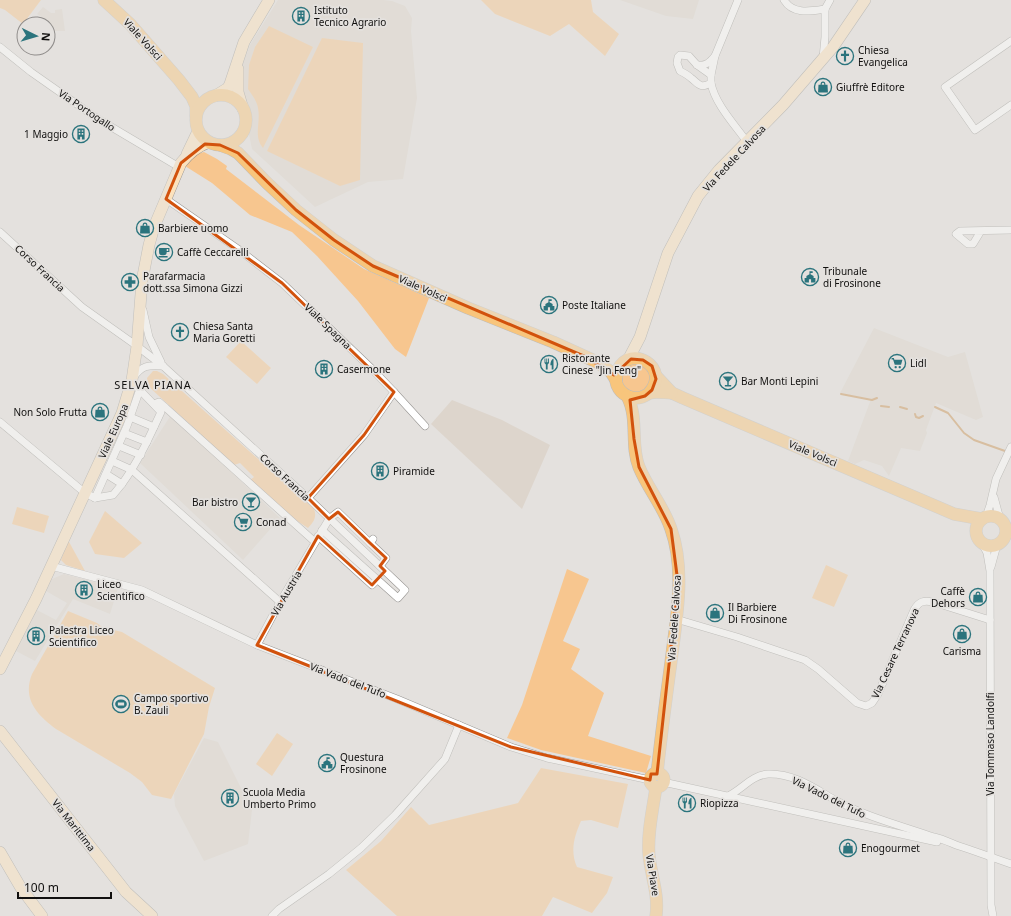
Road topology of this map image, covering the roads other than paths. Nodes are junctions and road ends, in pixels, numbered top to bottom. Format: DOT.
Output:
graph roads {
  1 [pos="104,0"];
  2 [pos="738,0"];
  3 [pos="784,0"];
  4 [pos="830,0"];
  5 [pos="866,0"];
  6 [pos="267,2"];
  7 [pos="825,9"];
  8 [pos="1011,42"];
  9 [pos="0,47"];
  10 [pos="715,56"];
  11 [pos="823,58"];
  12 [pos="238,61"];
  13 [pos="697,65"];
  14 [pos="711,75"];
  15 [pos="179,80"];
  16 [pos="711,83"];
  17 [pos="699,85"];
  18 [pos="212,98"];
  19 [pos="718,102"];
  20 [pos="1011,106"];
  21 [pos="243,109"];
  22 [pos="197,125"];
  23 [pos="241,135"];
  24 [pos="747,142"];
  25 [pos="215,144"];
  26 [pos="186,157"];
  27 [pos="247,162"];
  28 [pos="179,166"];
  29 [pos="166,199"];
  30 [pos="1011,230"];
  31 [pos="981,231"];
  32 [pos="0,232"];
  33 [pos="140,298"];
  34 [pos="640,338"];
  35 [pos="137,346"];
  36 [pos="646,361"];
  37 [pos="597,362"];
  38 [pos="625,362"];
  39 [pos="163,366"];
  40 [pos="656,376"];
  41 [pos="616,380"];
  42 [pos="134,384"];
  43 [pos="394,392"];
  44 [pos="672,393"];
  45 [pos="647,394"];
  46 [pos="627,396"];
  47 [pos="154,404"];
  48 [pos="130,417"];
  49 [pos="0,422"];
  50 [pos="634,423"];
  51 [pos="425,426"];
  52 [pos="154,427"];
  53 [pos="124,432"];
  54 [pos="148,442"];
  55 [pos="119,446"];
  56 [pos="1011,447"];
  57 [pos="141,455"];
  58 [pos="112,461"];
  59 [pos="132,470"];
  60 [pos="106,474"];
  61 [pos="122,484"];
  62 [pos="994,489"];
  63 [pos="85,493"];
  64 [pos="96,498"];
  65 [pos="308,498"];
  66 [pos="954,514"];
  67 [pos="984,518"];
  68 [pos="329,519"];
  69 [pos="1005,525"];
  70 [pos="322,530"];
  71 [pos="317,539"];
  72 [pos="979,539"];
  73 [pos="1003,543"];
  74 [pos="51,566"];
  75 [pos="380,566"];
  76 [pos="990,571"];
  77 [pos="377,580"];
  78 [pos="280,602"];
  79 [pos="676,619"];
  80 [pos="990,620"];
  81 [pos="257,645"];
  82 [pos="0,669"];
  83 [pos="459,725"];
  84 [pos="0,732"];
  85 [pos="657,781"];
  86 [pos="726,797"];
  87 [pos="959,846"];
  88 [pos="0,852"];
  89 [pos="991,856"];
  90 [pos="1011,864"];
  91 [pos="42,916"];
  92 [pos="152,916"];
  93 [pos="272,916"];
  94 [pos="656,916"];
  95 [pos="993,916"];
  1 -- 15 [label="main road, Viale Volsci"];
  2 -- 10 [label="street"];
  3 -- 7 [label="street"];
  4 -- 7 [label="street"];
  5 -- 11 [label="street, Via Fedele Calvosa"];
  6 -- 12 [label="street"];
  7 -- 11 [label="street"];
  8 -- 20 [label="street"];
  9 -- 28 [label="street, Via Portogallo"];
  10 -- 13 [label="street"];
  10 -- 14 [label="street"];
  11 -- 24 [label="street, Via Fedele Calvosa"];
  12 -- 18 [label="street"];
  12 -- 21 [label="street"];
  13 -- 14 [label="street"];
  13 -- 17 [label="street"];
  14 -- 16 [label="street"];
  15 -- 18 [label="main road, Viale Volsci"];
  15 -- 22 [label="main road, Viale Volsci"];
  16 -- 17 [label="street"];
  16 -- 19 [label="street"];
  17 -- 19 [label="street"];
  18 -- 21 [label="main road, Viale Volsci"];
  18 -- 22 [label="main road"];
  19 -- 24 [label="street"];
  21 -- 23 [label="main road"];
  22 -- 25 [label="main road"];
  22 -- 26 [label="street"];
  23 -- 25 [label="main road"];
  23 -- 27 [label="main road"];
  24 -- 34 [label="street, Via Fedele Calvosa"];
  25 -- 26 [label="street"];
  25 -- 27 [label="main road"];
  26 -- 28 [label="street, Viale Europa"];
  27 -- 37 [label="main road, Viale Volsci"];
  28 -- 29 [label="street, Viale Europa"];
  29 -- 33 [label="street, Viale Europa"];
  29 -- 43 [label="street, Viale Spagna"];
  30 -- 31 [label="street"];
  32 -- 35 [label="street, Corso Francia"];
  33 -- 35 [label="street, Viale Europa"];
  33 -- 39 [label="street"];
  34 -- 36 [label="street"];
  34 -- 38 [label="street, Via Fedele Calvosa"];
  35 -- 39 [label="street, Corso Francia"];
  35 -- 42 [label="street, Viale Europa"];
  36 -- 38 [label="main road"];
  36 -- 40 [label="main road"];
  37 -- 38 [label="main road, Viale Volsci"];
  37 -- 41 [label="main road, Viale Volsci"];
  38 -- 41 [label="main road"];
  39 -- 42 [label="street"];
  39 -- 65 [label="street, Corso Francia"];
  40 -- 44 [label="main road, Viale Volsci"];
  40 -- 45 [label="main road"];
  41 -- 46 [label="main road"];
  42 -- 47 [label="street"];
  42 -- 48 [label="street"];
  42 -- 63 [label="street, Viale Europa"];
  43 -- 51 [label="street, Viale Spagna"];
  43 -- 65 [label="street"];
  44 -- 45 [label="main road, Viale Volsci"];
  44 -- 66 [label="main road, Viale Volsci"];
  45 -- 46 [label="main road"];
  45 -- 50 [label="main road, Via Fedele Calvosa"];
  46 -- 50 [label="main road, Via Fedele Calvosa"];
  47 -- 52 [label="street"];
  47 -- 71 [label="street"];
  48 -- 52 [label="street"];
  48 -- 53 [label="street"];
  49 -- 63 [label="street"];
  50 -- 79 [label="main road, Via Fedele Calvosa"];
  52 -- 54 [label="street"];
  53 -- 54 [label="street"];
  53 -- 55 [label="street"];
  54 -- 57 [label="street"];
  55 -- 57 [label="street"];
  55 -- 58 [label="street"];
  56 -- 62 [label="street"];
  57 -- 59 [label="street"];
  58 -- 59 [label="street"];
  58 -- 60 [label="street"];
  59 -- 61 [label="street"];
  59 -- 78 [label="street"];
  60 -- 61 [label="street"];
  60 -- 64 [label="street"];
  61 -- 64 [label="street"];
  62 -- 67 [label="street"];
  62 -- 69 [label="street"];
  63 -- 64 [label="street"];
  63 -- 74 [label="street, Viale Europa"];
  65 -- 68 [label="street, Corso Francia"];
  66 -- 67 [label="main road, Viale Volsci"];
  66 -- 72 [label="main road, Viale Volsci"];
  67 -- 69 [label="main road, Viale Volsci"];
  67 -- 72 [label="main road"];
  68 -- 70 [label="street, Via Austria"];
  68 -- 75 [label="street, Corso Francia"];
  68 -- 75 [label="street"];
  69 -- 73 [label="main road"];
  70 -- 71 [label="street, Via Austria"];
  70 -- 77 [label="street"];
  71 -- 77 [label="street"];
  71 -- 78 [label="street, Via Austria"];
  72 -- 73 [label="main road"];
  72 -- 76 [label="street, Via Tommaso Landolfi"];
  73 -- 76 [label="street, Via Tommaso Landolfi"];
  74 -- 81 [label="street, Via Vado del Tufo"];
  74 -- 82 [label="street, Viale Europa"];
  75 -- 77 [label="street, Corso Francia"];
  76 -- 80 [label="street, Via Tommaso Landolfi"];
  78 -- 81 [label="street, Via Austria"];
  79 -- 80 [label="street, Via Cesare Terranova"];
  79 -- 85 [label="main road, Via Fedele Calvosa"];
  80 -- 89 [label="street, Via Tommaso Landolfi"];
  81 -- 83 [label="street, Via Vado del Tufo"];
  83 -- 85 [label="street, Via Vado del Tufo"];
  83 -- 93 [label="street"];
  84 -- 92 [label="street, Via Marittima"];
  85 -- 86 [label="street, Via Vado del Tufo"];
  85 -- 94 [label="main road, Via Piave"];
  86 -- 87 [label="street, Via Vado del Tufo"];
  86 -- 87 [label="street, Via Vado del Tufo"];
  87 -- 89 [label="street, Via Vado del Tufo"];
  88 -- 91 [label="street"];
  89 -- 90 [label="street, Via Vado del Tufo"];
  89 -- 95 [label="street, Via Tommaso Landolfi"];
}
